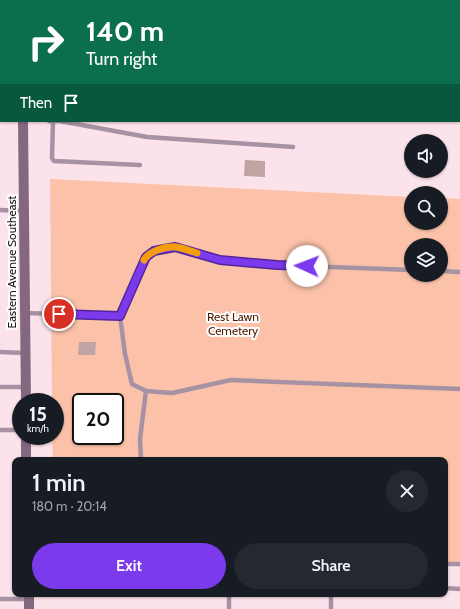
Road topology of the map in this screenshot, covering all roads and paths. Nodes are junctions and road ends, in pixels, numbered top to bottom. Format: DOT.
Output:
graph roads {
  1 [pos="23,122"];
  2 [pos="53,122"];
  3 [pos="65,122"];
  4 [pos="294,147"];
  5 [pos="140,165"];
  6 [pos="0,210"];
  7 [pos="25,211"];
  8 [pos="404,270"];
  9 [pos="448,271"];
  10 [pos="460,272"];
  11 [pos="25,313"];
  12 [pos="120,316"];
  13 [pos="0,352"];
  14 [pos="25,353"];
  15 [pos="0,387"];
  16 [pos="25,387"];
  17 [pos="460,389"];
  18 [pos="146,391"];
  19 [pos="25,393"];
  20 [pos="0,430"];
  21 [pos="12,430"];
  22 [pos="26,445"];
  23 [pos="26,457"];
  24 [pos="141,457"];
  25 [pos="448,564"];
  26 [pos="460,564"];
  27 [pos="448,588"];
  28 [pos="460,589"];
  29 [pos="229,597"];
  30 [pos="331,597"];
  31 [pos="0,599"];
  32 [pos="29,601"];
  33 [pos="229,609"];
  34 [pos="331,609"];
  1 -- 7 [label="main road, Eastern Avenue Southeast"];
  2 -- 5 [label="lane"];
  3 -- 4 [label="lane"];
  6 -- 7 [label="lane"];
  7 -- 11 [label="main road, Eastern Avenue Southeast"];
  8 -- 12 [label="lane"];
  9 -- 10 [label="lane"];
  11 -- 12 [label="lane"];
  11 -- 14 [label="main road, Eastern Avenue Southeast"];
  12 -- 18 [label="lane"];
  13 -- 14 [label="lane"];
  14 -- 16 [label="main road, Eastern Avenue Southeast"];
  15 -- 16 [label="lane"];
  16 -- 19 [label="main road, Eastern Avenue Southeast"];
  17 -- 18 [label="lane"];
  18 -- 24 [label="lane"];
  20 -- 21 [label="lane"];
  22 -- 23 [label="main road"];
  25 -- 26 [label="lane"];
  27 -- 28 [label="lane"];
  29 -- 33 [label="lane"];
  30 -- 34 [label="lane"];
  31 -- 32 [label="lane"];
}
